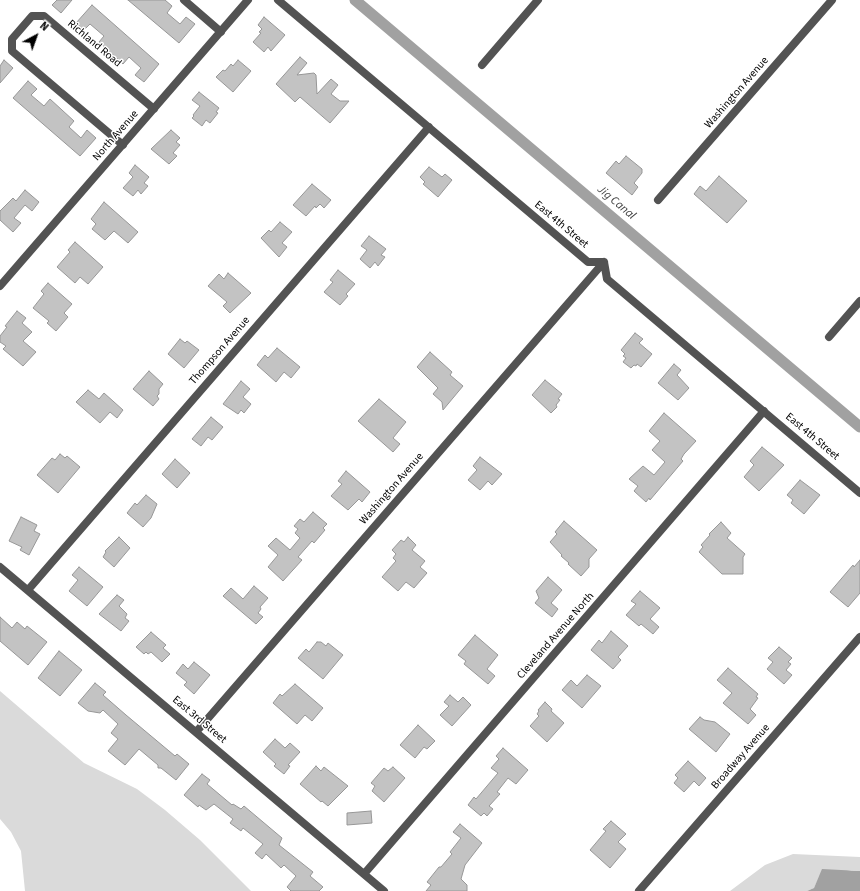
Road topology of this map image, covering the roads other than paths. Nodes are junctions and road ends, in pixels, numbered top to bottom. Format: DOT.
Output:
graph roads {
  1 [pos="184,0"];
  2 [pos="248,0"];
  3 [pos="278,0"];
  4 [pos="538,0"];
  5 [pos="832,0"];
  6 [pos="221,32"];
  7 [pos="482,65"];
  8 [pos="154,109"];
  9 [pos="428,127"];
  10 [pos="123,145"];
  11 [pos="658,200"];
  12 [pos="604,262"];
  13 [pos="0,286"];
  14 [pos="860,301"];
  15 [pos="829,337"];
  16 [pos="764,411"];
  17 [pos="860,493"];
  18 [pos="0,566"];
  19 [pos="28,590"];
  20 [pos="860,637"];
  21 [pos="197,731"];
  22 [pos="364,874"];
  23 [pos="384,891"];
  24 [pos="640,891"];
  1 -- 6 [label="street"];
  2 -- 6 [label="street, North Avenue"];
  3 -- 9 [label="street, East 4th Street"];
  4 -- 7 [label="street"];
  5 -- 11 [label="street, Washington Avenue"];
  6 -- 8 [label="street, North Avenue"];
  8 -- 10 [label="street, North Avenue"];
  8 -- 10 [label="street, Richland Road"];
  9 -- 12 [label="street, East 4th Street"];
  9 -- 19 [label="street, Thompson Avenue"];
  10 -- 13 [label="street, North Avenue"];
  12 -- 16 [label="street, East 4th Street"];
  12 -- 21 [label="street, Washington Avenue"];
  14 -- 15 [label="street"];
  16 -- 17 [label="street, East 4th Street"];
  16 -- 22 [label="street, Cleveland Avenue North"];
  18 -- 19 [label="street, East 3rd Street"];
  19 -- 21 [label="street, East 3rd Street"];
  20 -- 24 [label="street, Broadway Avenue"];
  21 -- 22 [label="street, East 3rd Street"];
  22 -- 23 [label="street, East 3rd Street"];
}
